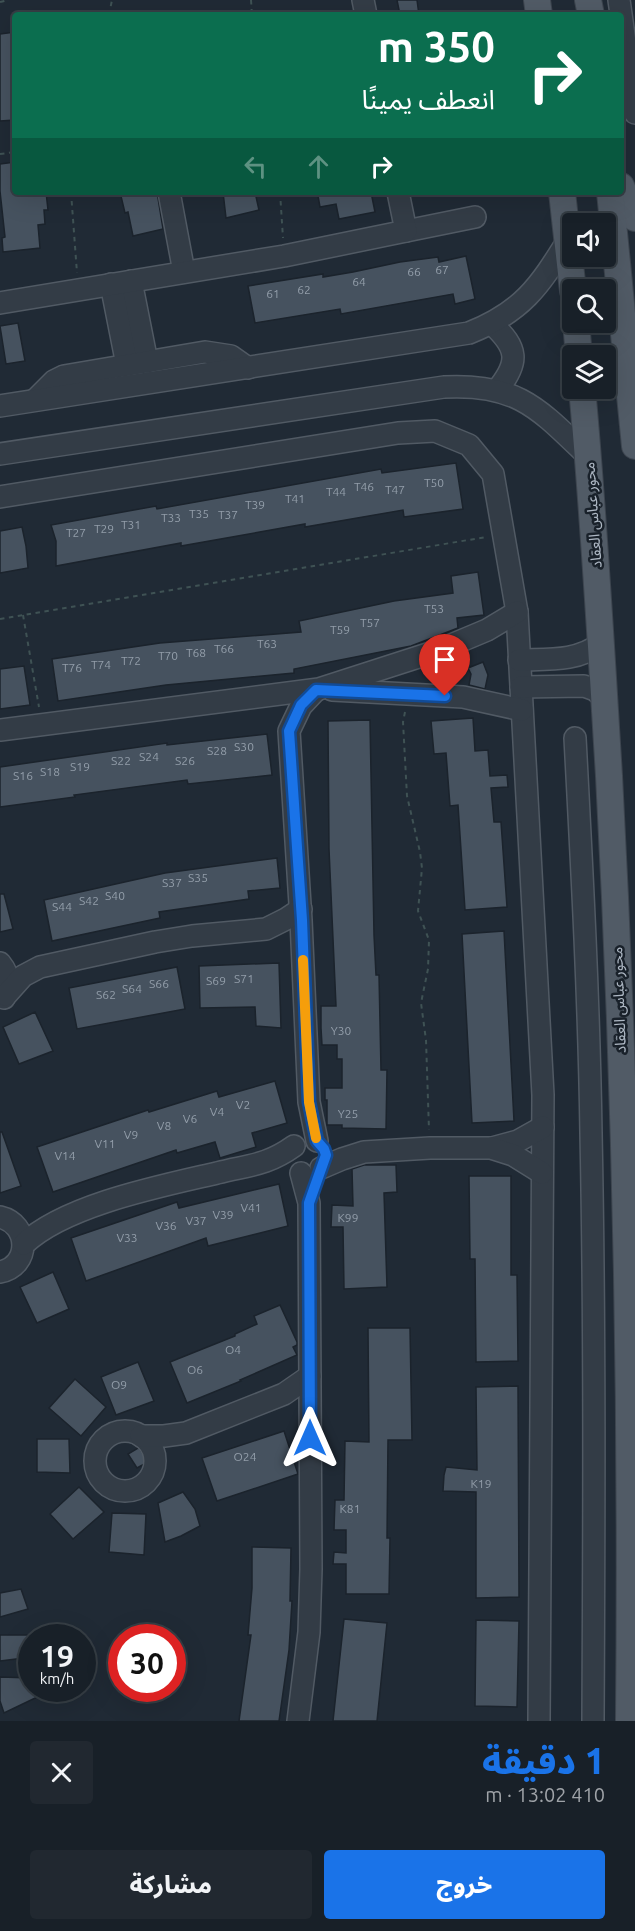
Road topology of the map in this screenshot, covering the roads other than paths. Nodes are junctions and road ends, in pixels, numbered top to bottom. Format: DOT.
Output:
graph roads {
  1 [pos="624,30"];
  2 [pos="635,113"];
  3 [pos="624,193"];
  4 [pos="170,195"];
  5 [pos="399,195"];
  6 [pos="562,195"];
  7 [pos="610,195"];
  8 [pos="565,213"];
  9 [pos="475,217"];
  10 [pos="635,218"];
  11 [pos="406,231"];
  12 [pos="562,249"];
  13 [pos="184,272"];
  14 [pos="121,283"];
  15 [pos="0,303"];
  16 [pos="492,324"];
  17 [pos="137,363"];
  18 [pos="248,368"];
  19 [pos="497,390"];
  20 [pos="583,399"];
  21 [pos="35,400"];
  22 [pos="0,406"];
  23 [pos="635,446"];
  24 [pos="0,454"];
  25 [pos="588,456"];
  26 [pos="0,497"];
  27 [pos="517,612"];
  28 [pos="602,643"];
  29 [pos="519,660"];
  30 [pos="521,687"];
  31 [pos="317,690"];
  32 [pos="259,697"];
  33 [pos="604,698"];
  34 [pos="522,710"];
  35 [pos="0,730"];
  36 [pos="289,731"];
  37 [pos="575,738"];
  38 [pos="301,909"];
  39 [pos="266,929"];
  40 [pos="303,948"];
  41 [pos="0,962"];
  42 [pos="40,967"];
  43 [pos="3,999"];
  44 [pos="543,1126"];
  45 [pos="307,1143"];
  46 [pos="491,1148"];
  47 [pos="364,1152"];
  48 [pos="265,1163"];
  49 [pos="310,1171"];
  50 [pos="542,1173"];
  51 [pos="6,1219"];
  52 [pos="55,1222"];
  53 [pos="24,1244"];
  54 [pos="0,1272"];
  55 [pos="310,1376"];
  56 [pos="274,1398"];
  57 [pos="310,1416"];
  58 [pos="186,1433"];
  59 [pos="141,1436"];
  60 [pos="154,1465"];
  61 [pos="298,1721"];
  62 [pos="539,1721"];
  63 [pos="593,1721"];
  64 [pos="629,1721"];
  1 -- 2 [label="street"];
  3 -- 10 [label="main road"];
  4 -- 13 [label="street"];
  5 -- 11 [label="street"];
  6 -- 8 [label="main road"];
  7 -- 23 [label="main road"];
  9 -- 11 [label="street"];
  11 -- 13 [label="street"];
  12 -- 16 [label="street"];
  13 -- 14 [label="street"];
  14 -- 15 [label="street"];
  14 -- 17 [label="street"];
  16 -- 18 [label="street"];
  16 -- 19 [label="street"];
  17 -- 18 [label="street"];
  17 -- 21 [label="street"];
  18 -- 21 [label="street"];
  19 -- 24 [label="street"];
  19 -- 25 [label="street"];
  20 -- 25 [label="main road, محور عباس العقاد"];
  21 -- 22 [label="street"];
  25 -- 28 [label="main road, محور عباس العقاد"];
  26 -- 27 [label="street"];
  27 -- 29 [label="street"];
  27 -- 31 [label="street"];
  28 -- 29 [label="street"];
  28 -- 33 [label="main road, محور عباس العقاد"];
  29 -- 30 [label="street"];
  30 -- 33 [label="street"];
  30 -- 34 [label="street"];
  31 -- 32 [label="street"];
  31 -- 34 [label="street"];
  31 -- 36 [label="street"];
  32 -- 35 [label="street"];
  32 -- 36 [label="street"];
  33 -- 64 [label="main road, محور عباس العقاد"];
  34 -- 44 [label="street"];
  36 -- 38 [label="street"];
  37 -- 63 [label="street"];
  38 -- 39 [label="street"];
  38 -- 40 [label="street"];
  39 -- 40 [label="street"];
  39 -- 42 [label="street"];
  40 -- 45 [label="street"];
  41 -- 42 [label="street"];
  41 -- 43 [label="street"];
  42 -- 43 [label="street"];
  44 -- 46 [label="street"];
  44 -- 50 [label="street"];
  45 -- 47 [label="street"];
  45 -- 48 [label="street"];
  45 -- 49 [label="street"];
  45 -- 49 [label="street"];
  46 -- 47 [label="street"];
  46 -- 50 [label="street"];
  47 -- 49 [label="street"];
  48 -- 49 [label="street"];
  48 -- 52 [label="street"];
  49 -- 55 [label="street"];
  50 -- 62 [label="street"];
  51 -- 52 [label="street"];
  51 -- 53 [label="street"];
  52 -- 53 [label="street"];
  53 -- 54 [label="street"];
  55 -- 56 [label="street"];
  55 -- 57 [label="street"];
  56 -- 57 [label="street"];
  56 -- 58 [label="street"];
  57 -- 61 [label="street"];
  58 -- 59 [label="street"];
  58 -- 60 [label="street"];
  59 -- 60 [label="street"];
  59 -- 60 [label="street"];
}
